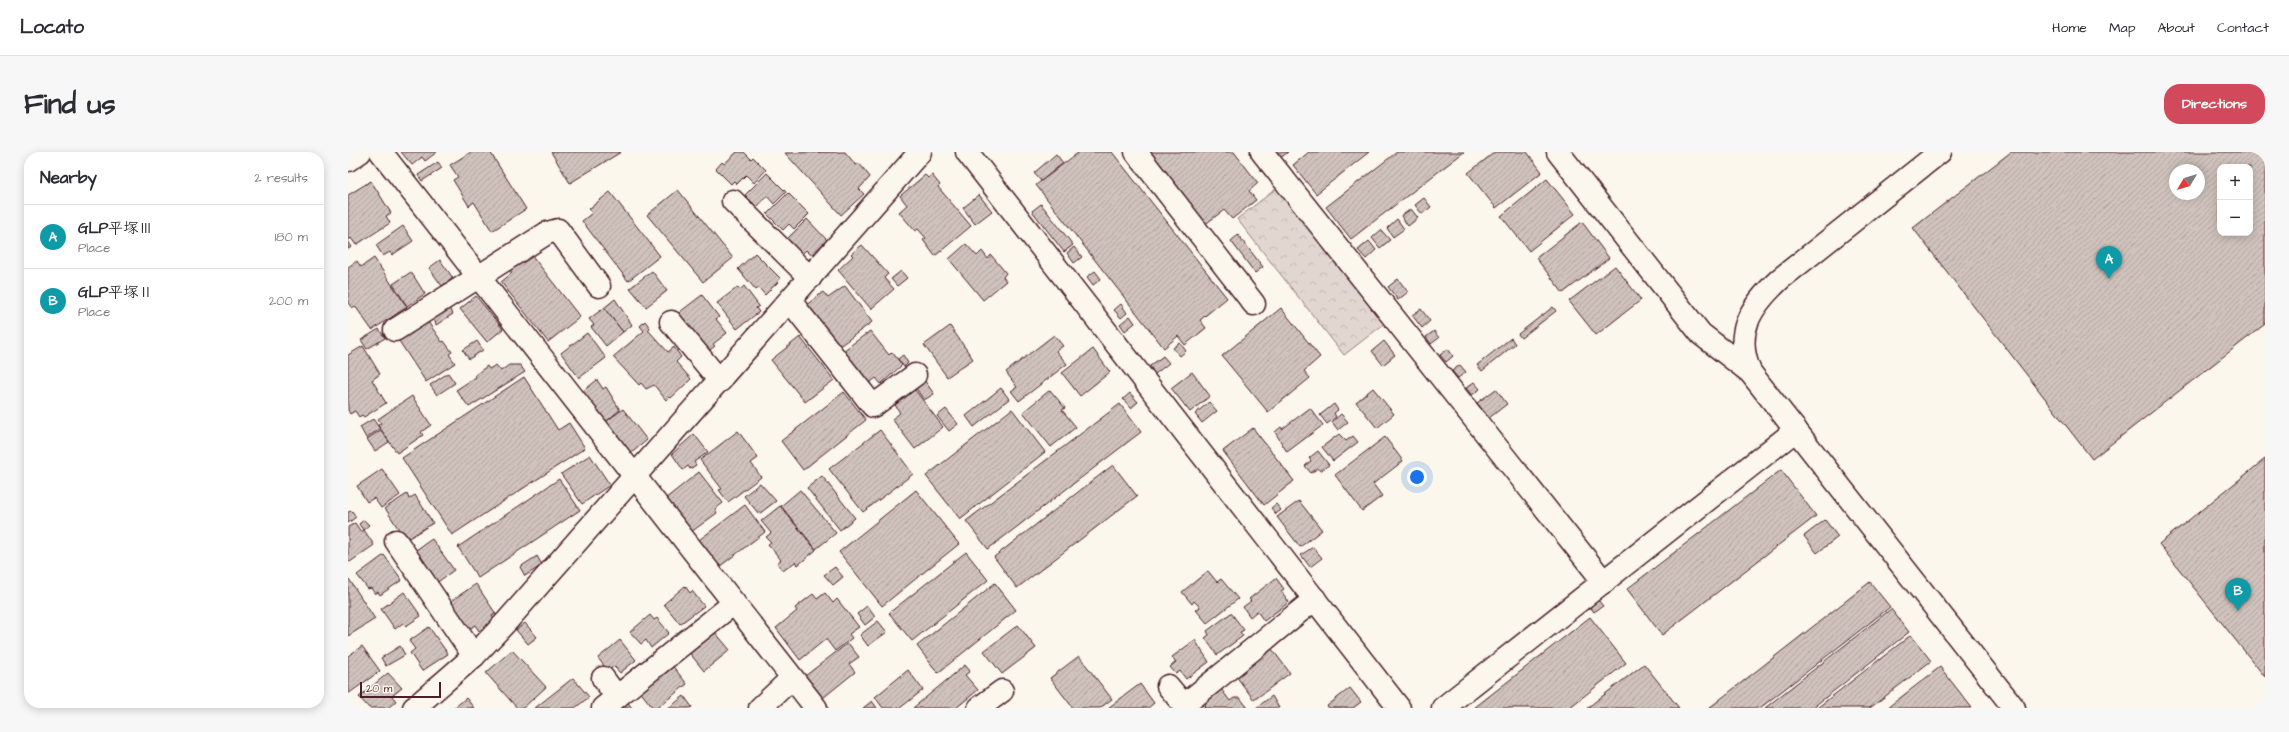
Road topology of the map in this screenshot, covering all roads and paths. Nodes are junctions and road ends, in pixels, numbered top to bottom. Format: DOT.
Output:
graph roads {
  1 [pos="360,152"];
  2 [pos="381,152"];
  3 [pos="920,152"];
  4 [pos="967,152"];
  5 [pos="1136,152"];
  6 [pos="1262,152"];
  7 [pos="1558,152"];
  8 [pos="1940,152"];
  9 [pos="348,160"];
  10 [pos="733,201"];
  11 [pos="478,276"];
  12 [pos="810,278"];
  13 [pos="599,286"];
  14 [pos="790,301"];
  15 [pos="1254,304"];
  16 [pos="671,322"];
  17 [pos="395,330"];
  18 [pos="1750,372"];
  19 [pos="915,375"];
  20 [pos="720,381"];
  21 [pos="1796,430"];
  22 [pos="636,477"];
  23 [pos="396,541"];
  24 [pos="1604,582"];
  25 [pos="1315,599"];
  26 [pos="734,603"];
  27 [pos="474,656"];
  28 [pos="603,678"];
  29 [pos="792,678"];
  30 [pos="1168,686"];
  31 [pos="1002,691"];
  32 [pos="610,702"];
  33 [pos="981,707"];
  34 [pos="1185,707"];
  35 [pos="414,708"];
  36 [pos="760,708"];
  37 [pos="816,708"];
  38 [pos="1400,708"];
  39 [pos="1443,708"];
  40 [pos="2014,708"];
  1 -- 9 [label="street"];
  2 -- 11 [label="street"];
  3 -- 12 [label="street"];
  4 -- 25 [label="street"];
  5 -- 15 [label="street"];
  6 -- 24 [label="street"];
  7 -- 18 [label="street"];
  8 -- 18 [label="street"];
  10 -- 12 [label="street"];
  11 -- 13 [label="street"];
  11 -- 17 [label="street"];
  11 -- 22 [label="street"];
  12 -- 14 [label="street"];
  14 -- 19 [label="street"];
  14 -- 20 [label="street"];
  16 -- 20 [label="street"];
  18 -- 21 [label="street"];
  20 -- 22 [label="street"];
  21 -- 24 [label="street"];
  21 -- 40 [label="street"];
  22 -- 26 [label="street"];
  22 -- 27 [label="street"];
  23 -- 27 [label="street"];
  24 -- 39 [label="street"];
  25 -- 34 [label="street"];
  25 -- 38 [label="street"];
  26 -- 29 [label="street"];
  26 -- 32 [label="street"];
  27 -- 35 [label="street"];
  28 -- 32 [label="street"];
  29 -- 36 [label="street"];
  29 -- 37 [label="street"];
  30 -- 34 [label="street"];
  31 -- 33 [label="street"];
}
